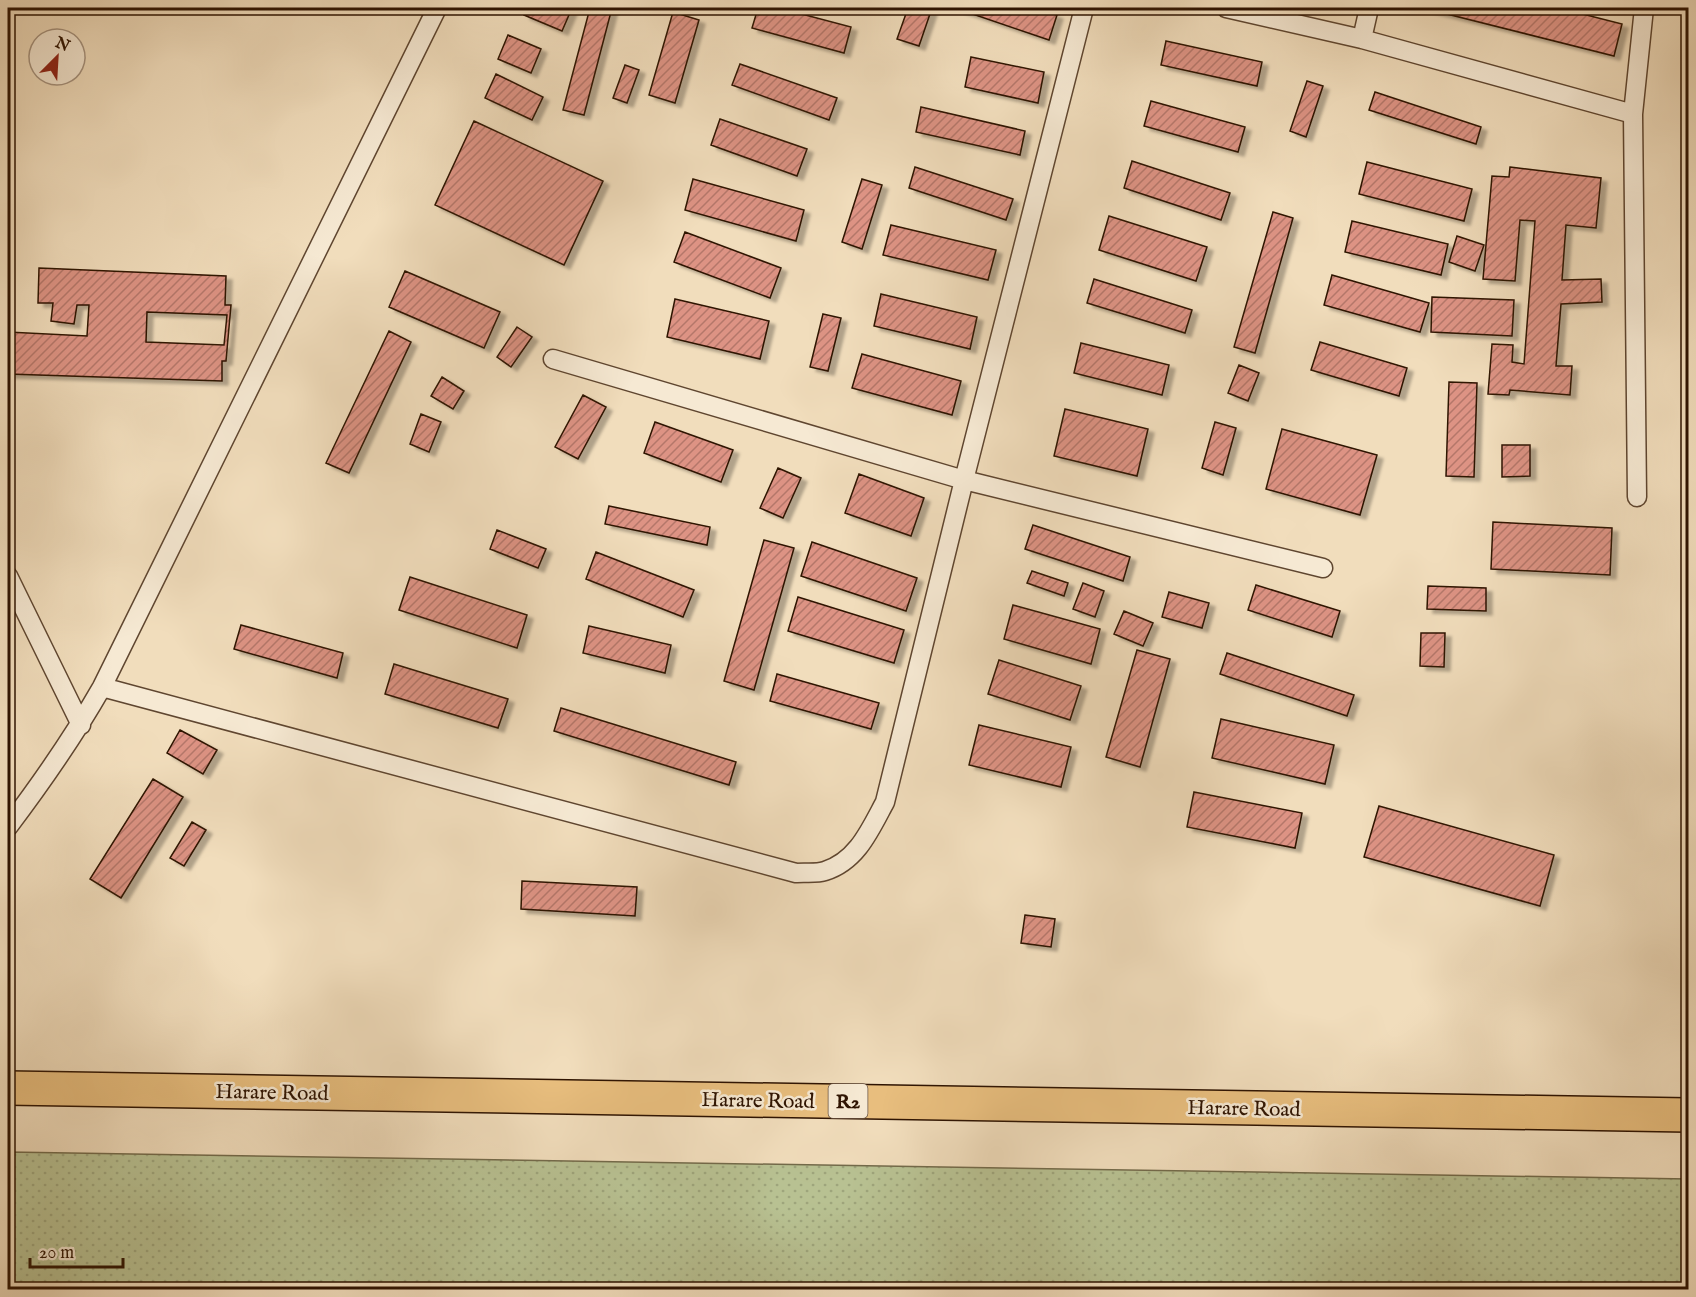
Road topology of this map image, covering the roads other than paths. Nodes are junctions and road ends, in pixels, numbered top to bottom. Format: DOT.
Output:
graph roads {
  1 [pos="437,8"];
  2 [pos="1084,8"];
  3 [pos="1226,8"];
  4 [pos="1369,8"];
  5 [pos="1644,8"];
  6 [pos="1362,39"];
  7 [pos="1633,114"];
  8 [pos="553,360"];
  9 [pos="964,480"];
  10 [pos="1637,497"];
  11 [pos="1323,568"];
  12 [pos="8,576"];
  13 [pos="102,687"];
  14 [pos="81,725"];
  15 [pos="8,827"];
  16 [pos="8,1088"];
  17 [pos="1689,1115"];
  1 -- 13 [label="lane"];
  2 -- 9 [label="lane"];
  3 -- 6 [label="lane"];
  4 -- 6 [label="lane"];
  5 -- 7 [label="lane"];
  6 -- 7 [label="lane"];
  7 -- 10 [label="lane"];
  8 -- 9 [label="lane"];
  9 -- 11 [label="lane"];
  9 -- 13 [label="lane"];
  12 -- 14 [label="lane"];
  13 -- 14 [label="lane"];
  14 -- 15 [label="lane"];
  16 -- 17 [label="highway, Harare Road / R2"];
}
